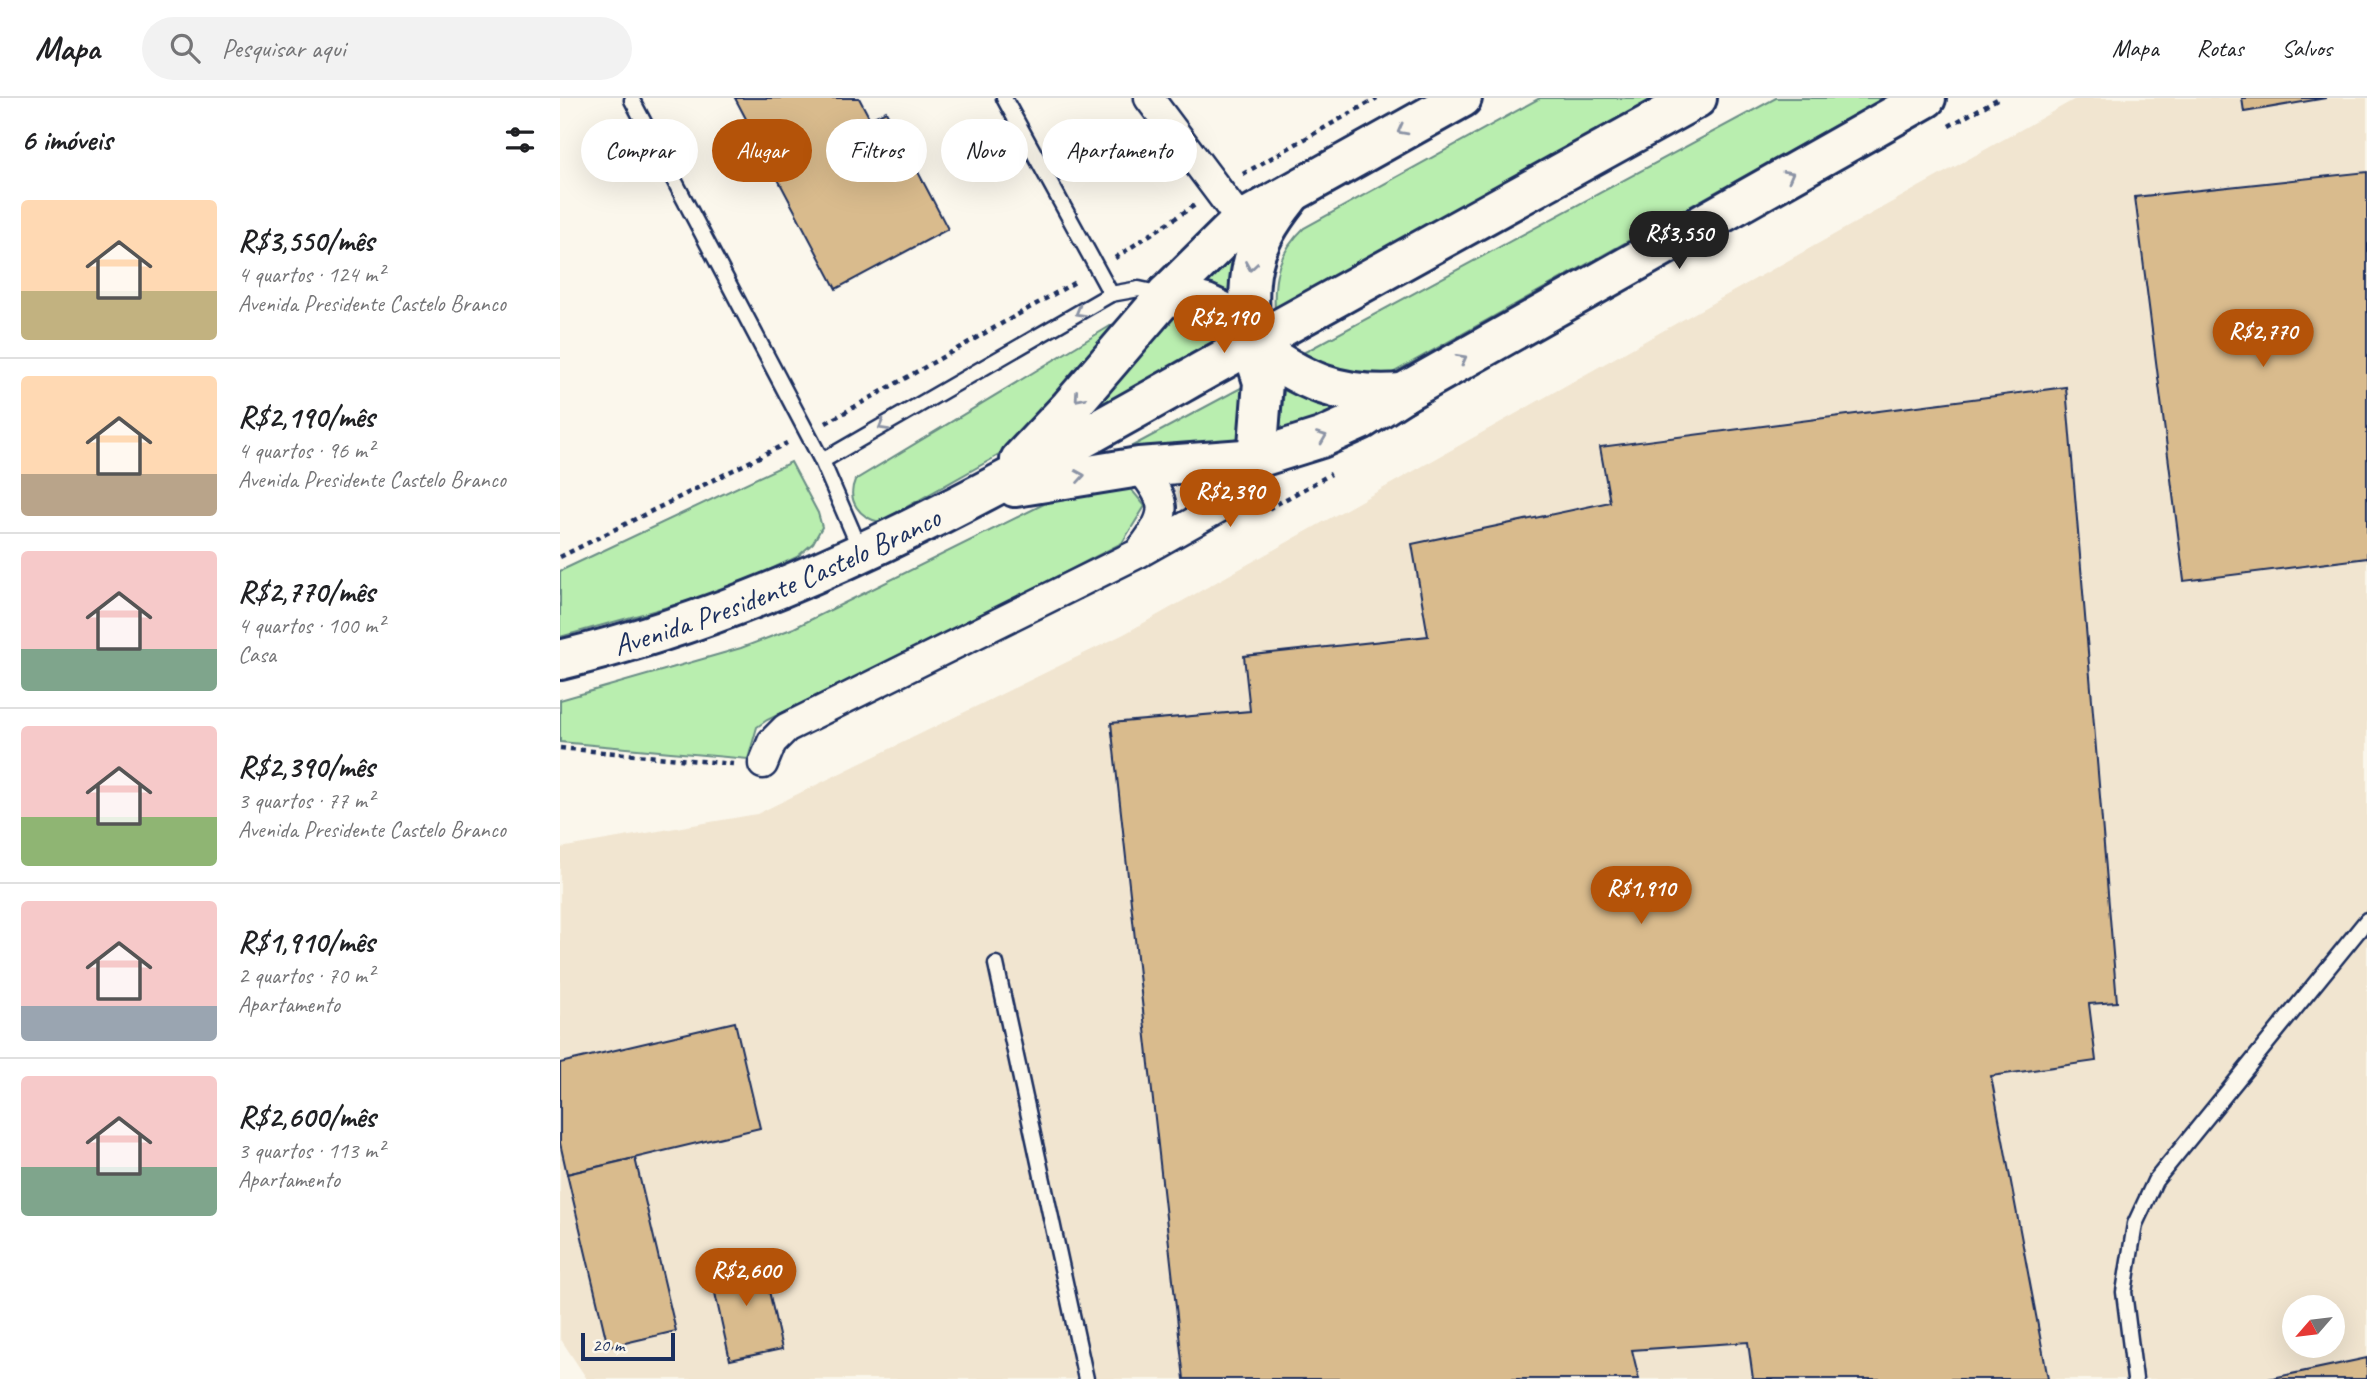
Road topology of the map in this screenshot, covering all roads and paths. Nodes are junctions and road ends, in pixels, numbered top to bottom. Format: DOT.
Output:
graph roads {
  1 [pos="1004,98"];
  2 [pos="1149,98"];
  3 [pos="1377,98"];
  4 [pos="1462,98"];
  5 [pos="1697,98"];
  6 [pos="1926,98"];
  7 [pos="632,100"];
  8 [pos="1297,187"];
  9 [pos="1217,190"];
  10 [pos="1241,221"];
  11 [pos="1097,270"];
  12 [pos="1111,293"];
  13 [pos="1167,295"];
  14 [pos="1251,344"];
  15 [pos="1403,393"];
  16 [pos="807,433"];
  17 [pos="1257,458"];
  18 [pos="822,461"];
  19 [pos="1139,467"];
  20 [pos="989,491"];
  21 [pos="862,554"];
  22 [pos="1137,554"];
  23 [pos="560,557"];
  24 [pos="560,660"];
  25 [pos="763,764"];
  26 [pos="2367,920"];
  27 [pos="996,964"];
  28 [pos="1086,1379"];
  29 [pos="2135,1379"];
  1 -- 11 [label="lane"];
  2 -- 9 [label="street"];
  3 -- 9 [label="path"];
  4 -- 8 [label="main road, Avenida Presidente Castelo Branco, one-way"];
  5 -- 14 [label="main road, Avenida Presidente Castelo Branco"];
  15 -- 6 [label="main road, Avenida Presidente Castelo Branco, one-way"];
  7 -- 16 [label="lane"];
  8 -- 10 [label="main road, Avenida Presidente Castelo Branco"];
  8 -- 14 [label="main road, one-way"];
  9 -- 10 [label="street"];
  9 -- 11 [label="path"];
  10 -- 13 [label="main road, Avenida Presidente Castelo Branco"];
  11 -- 12 [label="lane"];
  11 -- 16 [label="path"];
  12 -- 13 [label="lane"];
  12 -- 18 [label="lane, one-way"];
  13 -- 14 [label="main road"];
  13 -- 20 [label="main road, Avenida Presidente Castelo Branco, one-way"];
  14 -- 15 [label="main road"];
  14 -- 17 [label="main road"];
  14 -- 20 [label="main road, Avenida Presidente Castelo Branco"];
  17 -- 15 [label="main road, Avenida Presidente Castelo Branco, one-way"];
  16 -- 18 [label="lane"];
  16 -- 23 [label="path"];
  17 -- 19 [label="main road, Avenida Presidente Castelo Branco"];
  17 -- 22 [label="street"];
  18 -- 21 [label="lane"];
  20 -- 19 [label="main road, Avenida Presidente Castelo Branco, one-way"];
  19 -- 22 [label="street"];
  20 -- 21 [label="main road, Avenida Presidente Castelo Branco"];
  21 -- 24 [label="main road, Avenida Presidente Castelo Branco"];
  22 -- 25 [label="street"];
  26 -- 29 [label="lane"];
  27 -- 28 [label="lane"];
}
